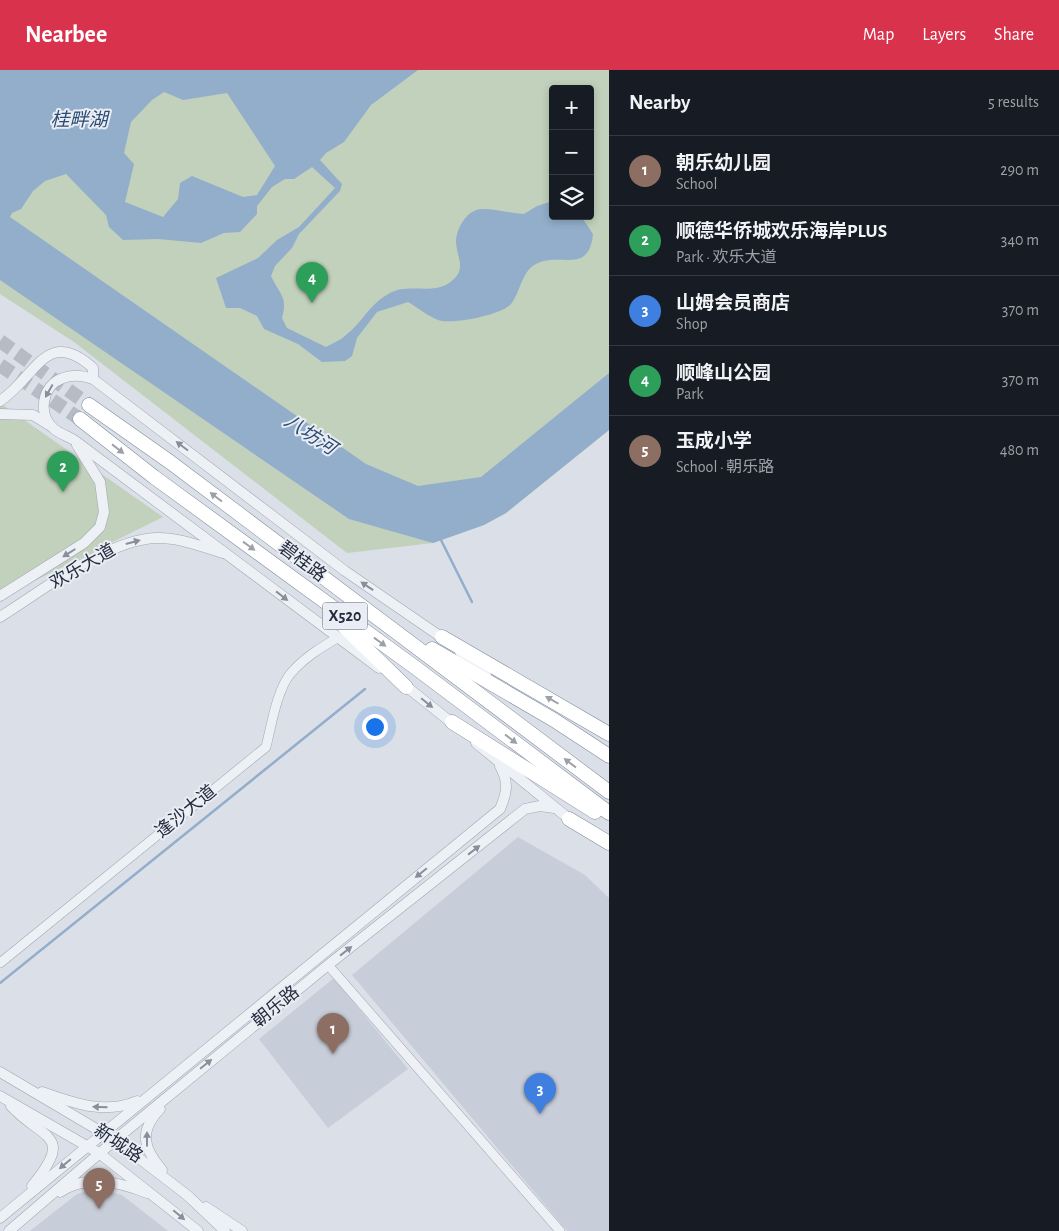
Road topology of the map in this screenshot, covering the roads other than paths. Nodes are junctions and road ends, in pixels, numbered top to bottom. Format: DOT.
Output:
graph roads {
  1 [pos="93,379"];
  2 [pos="0,401"];
  3 [pos="89,405"];
  4 [pos="0,414"];
  5 [pos="80,419"];
  6 [pos="53,428"];
  7 [pos="74,440"];
  8 [pos="230,556"];
  9 [pos="291,576"];
  10 [pos="0,596"];
  11 [pos="0,617"];
  12 [pos="378,618"];
  13 [pos="442,637"];
  14 [pos="337,638"];
  15 [pos="406,687"];
  16 [pos="503,690"];
  17 [pos="452,722"];
  18 [pos="553,722"];
  19 [pos="609,734"];
  20 [pos="609,756"];
  21 [pos="497,761"];
  22 [pos="609,764"];
  23 [pos="609,792"];
  24 [pos="556,808"];
  25 [pos="609,813"];
  26 [pos="569,819"];
  27 [pos="609,822"];
  28 [pos="479,826"];
  29 [pos="489,838"];
  30 [pos="609,843"];
  31 [pos="609,850"];
  32 [pos="0,963"];
  33 [pos="328,965"];
  34 [pos="0,1072"];
  35 [pos="187,1080"];
  36 [pos="22,1085"];
  37 [pos="2,1097"];
  38 [pos="147,1097"];
  39 [pos="103,1133"];
  40 [pos="115,1140"];
  41 [pos="88,1145"];
  42 [pos="100,1153"];
  43 [pos="183,1192"];
  44 [pos="158,1198"];
  45 [pos="21,1201"];
  46 [pos="35,1210"];
  47 [pos="0,1218"];
  48 [pos="9,1231"];
  49 [pos="198,1231"];
  50 [pos="225,1231"];
  51 [pos="242,1231"];
  52 [pos="560,1231"];
  1 -- 2 [label="street"];
  1 -- 6 [label="street, one-way"];
  13 -- 1 [label="street, one-way"];
  12 -- 3 [label="highway, 碧桂路 / X520, one-way"];
  4 -- 6 [label="street"];
  5 -- 9 [label="highway, X520, one-way"];
  6 -- 7 [label="street"];
  7 -- 8 [label="street"];
  7 -- 10 [label="street, 欢乐大道, one-way"];
  11 -- 8 [label="street, 欢乐大道, one-way"];
  8 -- 14 [label="street, one-way"];
  9 -- 15 [label="highway"];
  9 -- 25 [label="highway, X520, one-way"];
  12 -- 16 [label="highway"];
  23 -- 12 [label="highway, 碧桂路 / X520, one-way"];
  13 -- 16 [label="street"];
  19 -- 13 [label="highway, one-way"];
  14 -- 15 [label="street"];
  14 -- 32 [label="street, 逢沙大道"];
  15 -- 17 [label="street, one-way"];
  16 -- 18 [label="highway"];
  17 -- 21 [label="street"];
  17 -- 27 [label="highway"];
  18 -- 20 [label="highway"];
  18 -- 22 [label="highway"];
  21 -- 24 [label="street"];
  21 -- 28 [label="street, 朝乐路"];
  24 -- 26 [label="street"];
  24 -- 29 [label="street, 朝乐路"];
  26 -- 30 [label="highway"];
  26 -- 31 [label="street"];
  28 -- 29 [label="street"];
  28 -- 38 [label="street, 朝乐路, one-way"];
  33 -- 29 [label="street, 朝乐路, one-way"];
  35 -- 33 [label="street, 朝乐路, one-way"];
  33 -- 52 [label="street"];
  34 -- 36 [label="street, 新城路"];
  35 -- 40 [label="street, 朝乐路"];
  43 -- 35 [label="street, one-way"];
  38 -- 36 [label="street, one-way"];
  36 -- 39 [label="street, 新城路"];
  37 -- 41 [label="street, 新城路"];
  37 -- 45 [label="street"];
  38 -- 39 [label="street, 朝乐路"];
  39 -- 40 [label="street, 新城路"];
  39 -- 41 [label="street, 朝乐路"];
  40 -- 42 [label="street, 朝乐路"];
  40 -- 43 [label="street, 新城路"];
  41 -- 42 [label="street, 新城路"];
  41 -- 45 [label="street, 朝乐路, one-way"];
  42 -- 44 [label="street, 新城路"];
  42 -- 46 [label="street, 朝乐路"];
  43 -- 50 [label="street, 新城路"];
  43 -- 51 [label="street"];
  44 -- 46 [label="street"];
  44 -- 49 [label="street, 新城路, one-way"];
  45 -- 47 [label="street, 朝乐路"];
  46 -- 48 [label="street, 朝乐路"];
}
